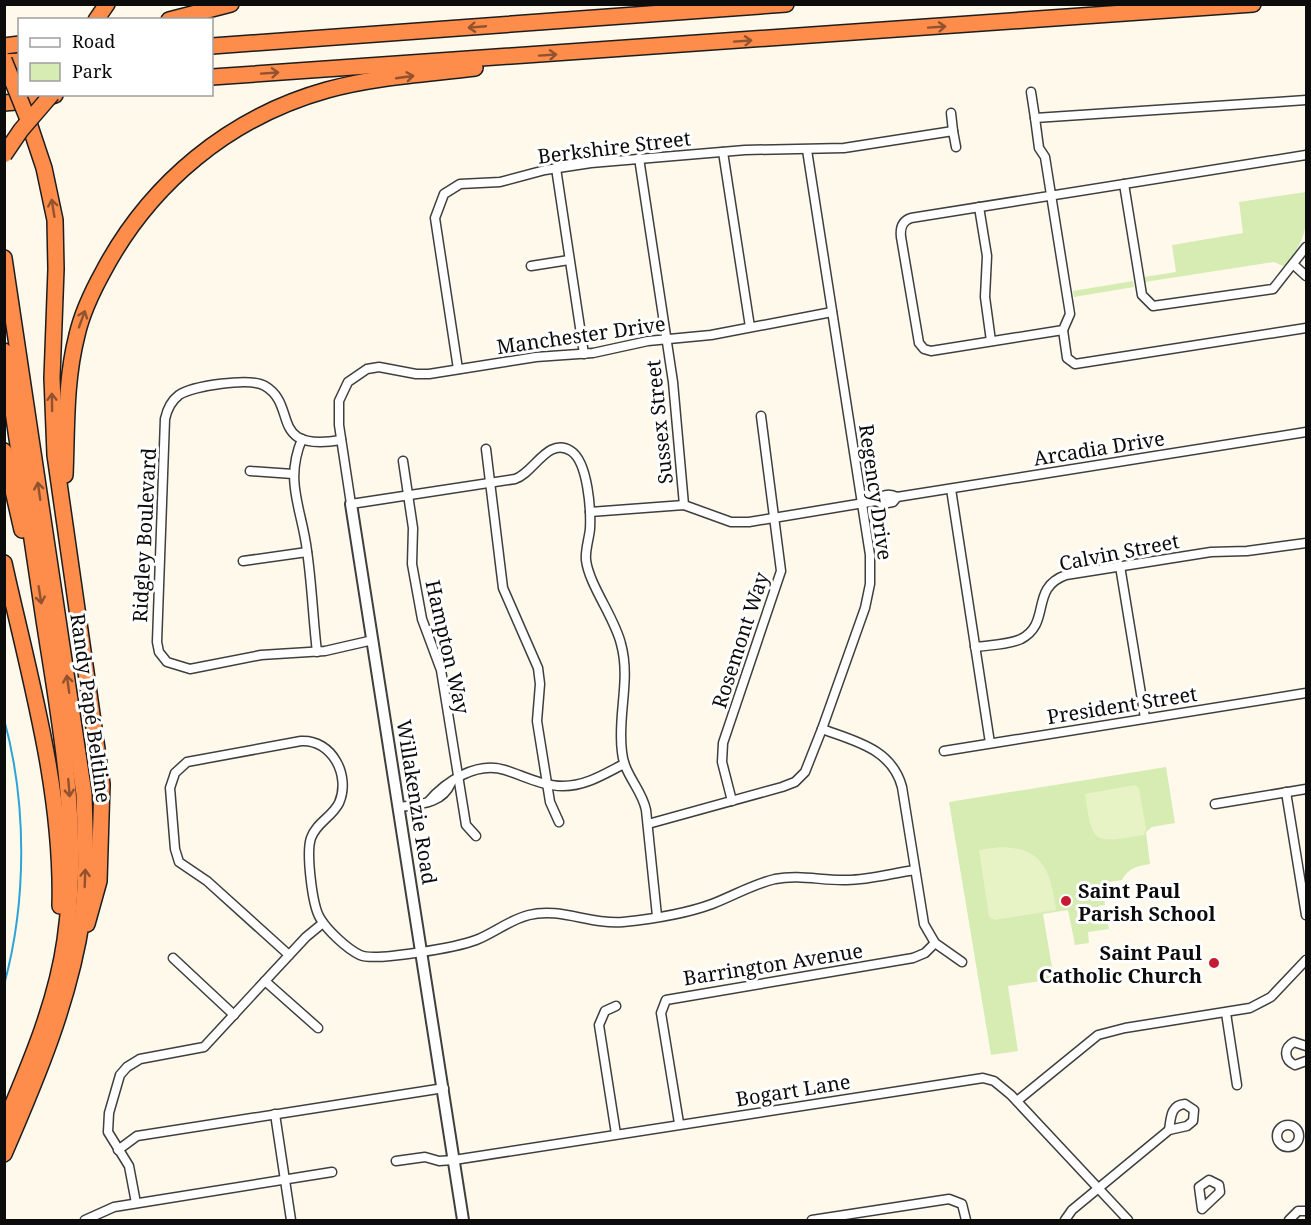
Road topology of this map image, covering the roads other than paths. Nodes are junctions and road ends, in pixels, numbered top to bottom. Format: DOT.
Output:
graph roads {
  1 [pos="107,4"];
  2 [pos="231,4"];
  3 [pos="748,4"];
  4 [pos="786,4"];
  5 [pos="1253,4"];
  6 [pos="765,6"];
  7 [pos="97,18"];
  8 [pos="178,18"];
  9 [pos="213,46"];
  10 [pos="526,57"];
  11 [pos="4,61"];
  12 [pos="213,77"];
  13 [pos="1031,92"];
  14 [pos="18,95"];
  15 [pos="18,96"];
  16 [pos="50,96"];
  17 [pos="51,96"];
  18 [pos="1306,100"];
  19 [pos="4,103"];
  20 [pos="951,113"];
  21 [pos="1035,118"];
  22 [pos="953,131"];
  23 [pos="956,147"];
  24 [pos="807,150"];
  25 [pos="723,152"];
  26 [pos="4,155"];
  27 [pos="1306,155"];
  28 [pos="639,158"];
  29 [pos="555,168"];
  30 [pos="1124,184"];
  31 [pos="1051,195"];
  32 [pos="980,207"];
  33 [pos="1306,247"];
  34 [pos="4,258"];
  35 [pos="569,260"];
  36 [pos="1294,265"];
  37 [pos="531,266"];
  38 [pos="1306,276"];
  39 [pos="832,312"];
  40 [pos="750,327"];
  41 [pos="1306,328"];
  42 [pos="1063,330"];
  43 [pos="666,339"];
  44 [pos="991,340"];
  45 [pos="4,351"];
  46 [pos="584,354"];
  47 [pos="458,369"];
  48 [pos="343,390"];
  49 [pos="761,416"];
  50 [pos="1306,432"];
  51 [pos="302,439"];
  52 [pos="341,440"];
  53 [pos="486,449"];
  54 [pos="4,451"];
  55 [pos="403,461"];
  56 [pos="250,471"];
  57 [pos="293,474"];
  58 [pos="491,483"];
  59 [pos="951,489"];
  60 [pos="408,496"];
  61 [pos="862,503"];
  62 [pos="351,504"];
  63 [pos="684,505"];
  64 [pos="590,512"];
  65 [pos="776,518"];
  66 [pos="64,523"];
  67 [pos="1306,543"];
  68 [pos="307,552"];
  69 [pos="243,561"];
  70 [pos="4,563"];
  71 [pos="1120,566"];
  72 [pos="37,571"];
  73 [pos="373,640"];
  74 [pos="975,647"];
  75 [pos="317,652"];
  76 [pos="167,662"];
  77 [pos="159,670"];
  78 [pos="1306,693"];
  79 [pos="1145,718"];
  80 [pos="822,729"];
  81 [pos="990,743"];
  82 [pos="944,751"];
  83 [pos="624,764"];
  84 [pos="459,777"];
  85 [pos="547,785"];
  86 [pos="1306,789"];
  87 [pos="1286,792"];
  88 [pos="732,801"];
  89 [pos="1215,804"];
  90 [pos="400,807"];
  91 [pos="559,822"];
  92 [pos="648,824"];
  93 [pos="476,836"];
  94 [pos="915,870"];
  95 [pos="1306,915"];
  96 [pos="657,916"];
  97 [pos="323,923"];
  98 [pos="77,943"];
  99 [pos="935,943"];
  100 [pos="423,951"];
  101 [pos="289,956"];
  102 [pos="173,958"];
  103 [pos="1306,960"];
  104 [pos="962,962"];
  105 [pos="265,981"];
  106 [pos="616,1006"];
  107 [pos="1226,1013"];
  108 [pos="234,1015"];
  109 [pos="318,1028"];
  110 [pos="1306,1046"];
  111 [pos="1306,1061"];
  112 [pos="1236,1085"];
  113 [pos="444,1088"];
  114 [pos="1017,1101"];
  115 [pos="275,1114"];
  116 [pos="679,1123"];
  117 [pos="4,1124"];
  118 [pos="1169,1130"];
  119 [pos="616,1134"];
  120 [pos="118,1150"];
  121 [pos="4,1154"];
  122 [pos="454,1160"];
  123 [pos="396,1161"];
  124 [pos="332,1172"];
  125 [pos="286,1180"];
  126 [pos="1099,1189"];
  127 [pos="136,1203"];
  128 [pos="1202,1209"];
  129 [pos="1306,1211"];
  130 [pos="85,1221"];
  131 [pos="291,1221"];
  132 [pos="463,1221"];
  133 [pos="812,1221"];
  134 [pos="966,1221"];
  135 [pos="1065,1221"];
  136 [pos="1128,1221"];
  137 [pos="1204,1221"];
  138 [pos="1289,1221"];
  1 -- 7 [label="highway"];
  2 -- 8 [label="highway"];
  3 -- 6 [label="highway"];
  4 -- 6 [label="highway"];
  10 -- 5 [label="highway, one-way"];
  6 -- 9 [label="highway, one-way"];
  12 -- 10 [label="highway, one-way"];
  66 -- 10 [label="highway, one-way"];
  14 -- 11 [label="highway, one-way, bridge"];
  13 -- 21 [label="street"];
  66 -- 15 [label="highway, one-way, bridge"];
  16 -- 26 [label="highway, bridge"];
  17 -- 19 [label="highway"];
  18 -- 21 [label="street"];
  20 -- 22 [label="street"];
  21 -- 31 [label="street"];
  22 -- 23 [label="street"];
  22 -- 24 [label="street, Berkshire Street"];
  24 -- 25 [label="street, Berkshire Street"];
  24 -- 39 [label="street, Regency Drive"];
  25 -- 28 [label="street, Berkshire Street"];
  25 -- 40 [label="street"];
  27 -- 30 [label="street"];
  28 -- 29 [label="street, Berkshire Street"];
  28 -- 43 [label="street, Sussex Street"];
  29 -- 35 [label="street"];
  29 -- 47 [label="street, Berkshire Street"];
  30 -- 31 [label="street"];
  30 -- 36 [label="street"];
  31 -- 32 [label="street"];
  31 -- 42 [label="street"];
  32 -- 44 [label="street"];
  32 -- 44 [label="street"];
  33 -- 36 [label="street"];
  98 -- 34 [label="highway, Randy Papé Beltline, one-way"];
  35 -- 37 [label="street"];
  35 -- 46 [label="street"];
  36 -- 38 [label="street"];
  39 -- 40 [label="street, Manchester Drive"];
  39 -- 61 [label="street, Regency Drive"];
  40 -- 43 [label="street, Manchester Drive"];
  41 -- 42 [label="street"];
  42 -- 44 [label="street"];
  43 -- 46 [label="street, Manchester Drive"];
  43 -- 63 [label="street, Sussex Street"];
  45 -- 72 [label="highway, Randy Papé Beltline"];
  46 -- 47 [label="street, Manchester Drive"];
  47 -- 48 [label="street, Manchester Drive"];
  48 -- 52 [label="street, Willakenzie Road"];
  49 -- 65 [label="street, Rosemont Way"];
  50 -- 59 [label="street, Arcadia Drive"];
  51 -- 52 [label="street"];
  51 -- 57 [label="street"];
  51 -- 76 [label="street, Ridgley Boulevard"];
  52 -- 62 [label="street, Willakenzie Road"];
  53 -- 58 [label="street"];
  54 -- 72 [label="highway"];
  55 -- 60 [label="street, Hampton Way"];
  56 -- 57 [label="street"];
  57 -- 68 [label="street"];
  58 -- 60 [label="street"];
  58 -- 64 [label="street"];
  58 -- 85 [label="street"];
  59 -- 61 [label="street, Arcadia Drive"];
  59 -- 74 [label="street"];
  60 -- 62 [label="street"];
  60 -- 84 [label="street, Hampton Way"];
  61 -- 65 [label="street, Arcadia Drive"];
  61 -- 80 [label="street, Regency Drive"];
  62 -- 73 [label="street, Willakenzie Road"];
  63 -- 64 [label="street, Arcadia Drive"];
  63 -- 65 [label="street, Arcadia Drive"];
  64 -- 83 [label="street"];
  65 -- 88 [label="street, Rosemont Way"];
  66 -- 98 [label="highway"];
  67 -- 71 [label="street, Calvin Street"];
  68 -- 69 [label="street"];
  68 -- 75 [label="street"];
  70 -- 117 [label="highway"];
  71 -- 74 [label="street, Calvin Street"];
  71 -- 79 [label="street"];
  72 -- 117 [label="highway, Randy Papé Beltline, one-way"];
  73 -- 75 [label="street"];
  73 -- 90 [label="street, Willakenzie Road"];
  74 -- 81 [label="street"];
  75 -- 76 [label="street"];
  76 -- 77 [label="street"];
  78 -- 79 [label="street, President Street"];
  79 -- 81 [label="street, President Street"];
  80 -- 88 [label="street, Regency Drive"];
  80 -- 94 [label="street"];
  81 -- 82 [label="street, President Street"];
  83 -- 85 [label="street"];
  83 -- 92 [label="street"];
  84 -- 85 [label="street"];
  84 -- 90 [label="street"];
  84 -- 93 [label="street, Hampton Way"];
  85 -- 91 [label="street"];
  86 -- 87 [label="street"];
  87 -- 89 [label="street"];
  87 -- 95 [label="street"];
  88 -- 92 [label="street, Regency Drive"];
  90 -- 100 [label="street, Willakenzie Road"];
  92 -- 96 [label="street"];
  94 -- 96 [label="street"];
  94 -- 99 [label="street"];
  96 -- 100 [label="street"];
  97 -- 100 [label="street"];
  97 -- 101 [label="street"];
  97 -- 101 [label="street"];
  98 -- 121 [label="highway, Randy Papé Beltline"];
  99 -- 104 [label="street"];
  99 -- 116 [label="street, Barrington Avenue"];
  100 -- 113 [label="street, Willakenzie Road"];
  101 -- 105 [label="street"];
  102 -- 108 [label="street"];
  103 -- 107 [label="street"];
  105 -- 108 [label="street"];
  105 -- 109 [label="street"];
  106 -- 119 [label="street"];
  107 -- 112 [label="street"];
  107 -- 114 [label="street"];
  108 -- 120 [label="street"];
  110 -- 111 [label="street"];
  113 -- 115 [label="street"];
  113 -- 122 [label="street, Willakenzie Road"];
  114 -- 116 [label="street, Bogart Lane"];
  114 -- 126 [label="street"];
  115 -- 120 [label="street"];
  115 -- 125 [label="street"];
  116 -- 119 [label="street, Bogart Lane"];
  118 -- 126 [label="street"];
  119 -- 122 [label="street, Bogart Lane"];
  120 -- 127 [label="street"];
  122 -- 123 [label="street, Bogart Lane"];
  122 -- 132 [label="street, Willakenzie Road"];
  124 -- 125 [label="street"];
  125 -- 127 [label="street"];
  125 -- 131 [label="street"];
  126 -- 135 [label="street"];
  126 -- 136 [label="street"];
  127 -- 130 [label="street"];
  128 -- 137 [label="street"];
  129 -- 138 [label="street"];
  133 -- 134 [label="street"];
}
